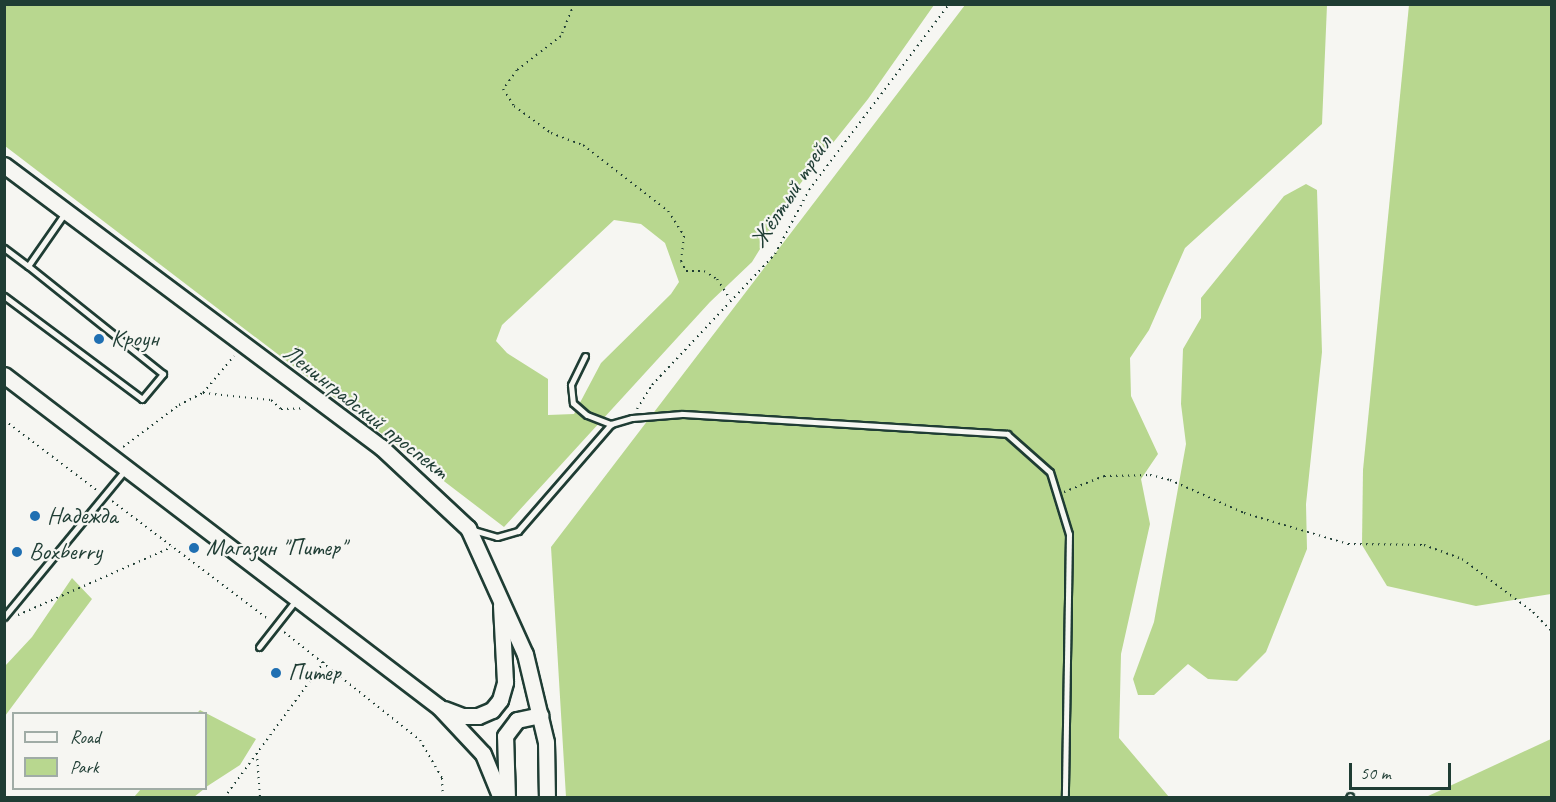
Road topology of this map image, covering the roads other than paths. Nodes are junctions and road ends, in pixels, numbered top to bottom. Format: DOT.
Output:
graph roads {
  1 [pos="4,165"];
  2 [pos="66,211"];
  3 [pos="4,248"];
  4 [pos="28,266"];
  5 [pos="4,296"];
  6 [pos="585,356"];
  7 [pos="4,375"];
  8 [pos="611,424"];
  9 [pos="126,469"];
  10 [pos="468,528"];
  11 [pos="500,592"];
  12 [pos="296,600"];
  13 [pos="4,617"];
  14 [pos="259,646"];
  15 [pos="439,707"];
  16 [pos="540,715"];
  17 [pos="501,798"];
  18 [pos="507,798"];
  19 [pos="547,798"];
  20 [pos="1065,798"];
  1 -- 2 [label="main road, Ленинградский проспект"];
  2 -- 4 [label="lane"];
  2 -- 10 [label="main road, Ленинградский проспект"];
  3 -- 4 [label="lane"];
  4 -- 5 [label="lane"];
  6 -- 8 [label="lane"];
  7 -- 9 [label="main road"];
  8 -- 10 [label="lane"];
  8 -- 20 [label="lane"];
  9 -- 12 [label="main road"];
  9 -- 13 [label="lane"];
  10 -- 11 [label="main road, Ленинградский проспект"];
  11 -- 15 [label="main road"];
  11 -- 16 [label="main road, Ленинградский проспект"];
  12 -- 14 [label="lane"];
  12 -- 15 [label="main road"];
  15 -- 17 [label="main road"];
  16 -- 18 [label="main road"];
  16 -- 19 [label="main road, Ленинградский проспект"];
}
